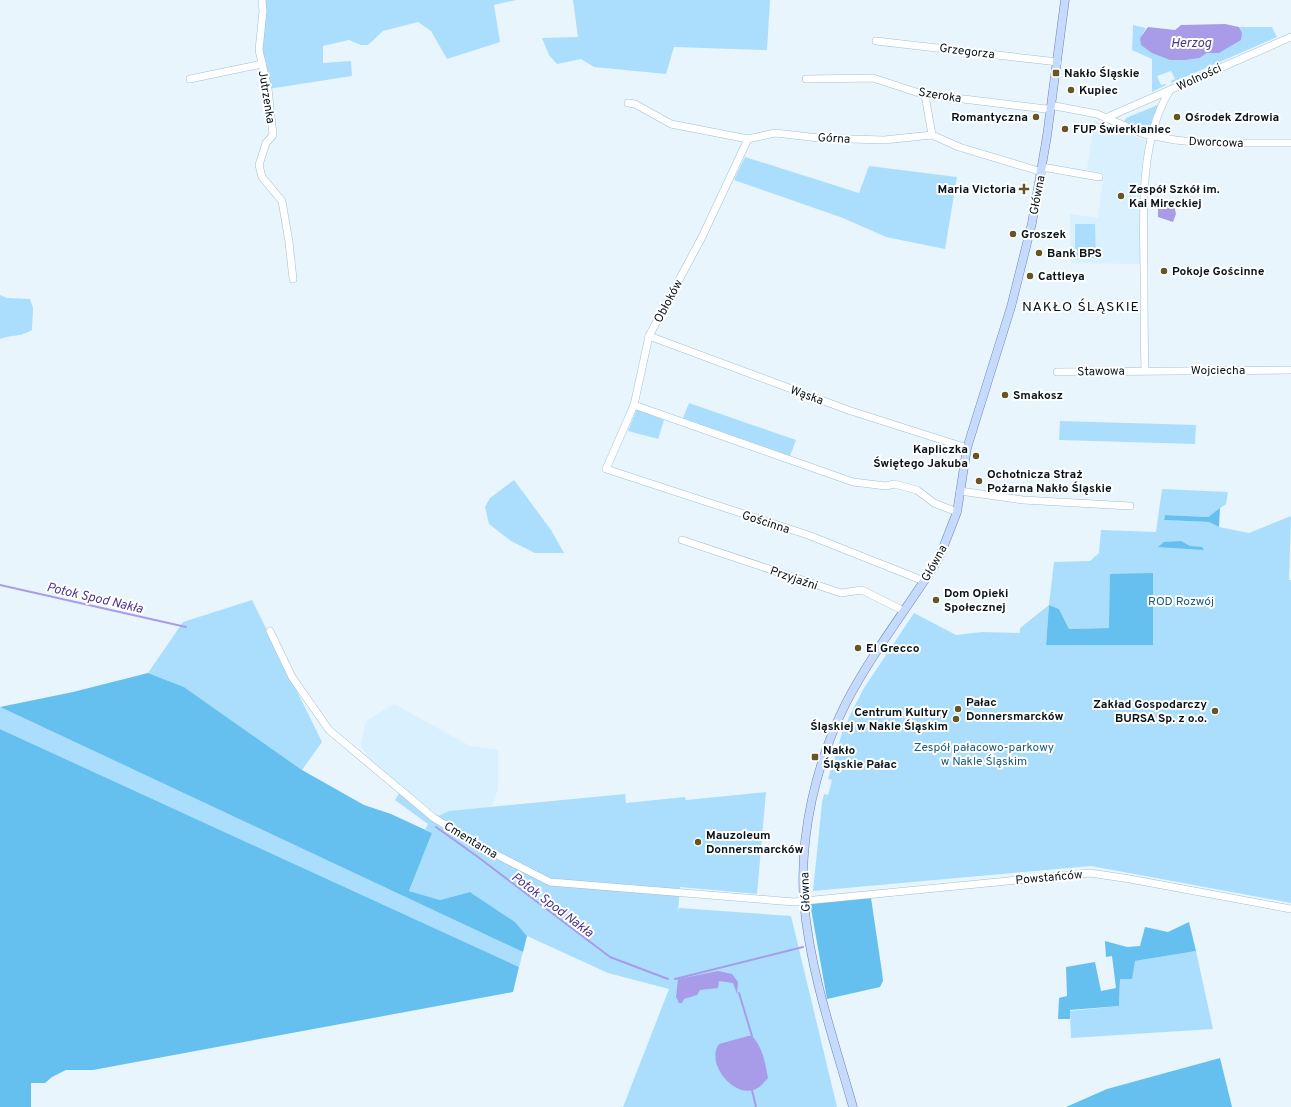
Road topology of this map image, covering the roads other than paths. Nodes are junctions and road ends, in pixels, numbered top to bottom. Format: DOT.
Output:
graph roads {
  1 [pos="262,0"];
  2 [pos="1065,0"];
  3 [pos="1291,37"];
  4 [pos="876,41"];
  5 [pos="1058,62"];
  6 [pos="262,64"];
  7 [pos="190,79"];
  8 [pos="806,79"];
  9 [pos="1169,92"];
  10 [pos="925,95"];
  11 [pos="628,103"];
  12 [pos="1051,108"];
  13 [pos="1108,118"];
  14 [pos="932,135"];
  15 [pos="1151,137"];
  16 [pos="748,139"];
  17 [pos="1291,143"];
  18 [pos="1042,170"];
  19 [pos="1099,177"];
  20 [pos="293,279"];
  21 [pos="649,336"];
  22 [pos="1145,370"];
  23 [pos="1291,370"];
  24 [pos="1057,372"];
  25 [pos="634,405"];
  26 [pos="967,448"];
  27 [pos="606,469"];
  28 [pos="960,491"];
  29 [pos="1130,506"];
  30 [pos="957,512"];
  31 [pos="682,540"];
  32 [pos="924,581"];
  33 [pos="904,611"];
  34 [pos="270,630"];
  35 [pos="804,901"];
  36 [pos="1291,909"];
  37 [pos="853,1107"];
  1 -- 6 [label="street, Jutrzenka"];
  2 -- 5 [label="main road, Główna"];
  3 -- 9 [label="street, Wolności"];
  4 -- 5 [label="street, Grzegorza"];
  5 -- 12 [label="main road, Główna"];
  6 -- 7 [label="street"];
  6 -- 20 [label="street, Jutrzenka"];
  8 -- 10 [label="street, Szeroka"];
  9 -- 13 [label="street, Wolności"];
  9 -- 15 [label="street"];
  10 -- 12 [label="street, Szeroka"];
  10 -- 14 [label="street"];
  11 -- 16 [label="street, Górna"];
  12 -- 13 [label="street, Dworcowa"];
  12 -- 18 [label="main road, Główna"];
  13 -- 15 [label="street, Dworcowa"];
  14 -- 16 [label="street, Górna"];
  14 -- 18 [label="street, Górna"];
  15 -- 17 [label="street, Dworcowa"];
  15 -- 22 [label="street"];
  16 -- 21 [label="street, Obłoków"];
  18 -- 19 [label="street, Górna"];
  18 -- 26 [label="main road, Główna"];
  21 -- 25 [label="street, Obłoków"];
  21 -- 26 [label="street, Wąska"];
  22 -- 23 [label="street, Wojciecha"];
  22 -- 24 [label="street, Stawowa"];
  25 -- 27 [label="street, Obłoków"];
  25 -- 30 [label="street"];
  26 -- 28 [label="main road, Główna"];
  27 -- 32 [label="street, Gościnna"];
  28 -- 29 [label="street"];
  28 -- 30 [label="main road, Główna"];
  30 -- 32 [label="main road, Główna"];
  31 -- 33 [label="street, Przyjaźni"];
  32 -- 33 [label="main road, Główna"];
  33 -- 35 [label="main road, Główna"];
  34 -- 35 [label="street, Cmentarna"];
  35 -- 36 [label="street, Powstańców"];
  35 -- 37 [label="main road, Główna"];
}
